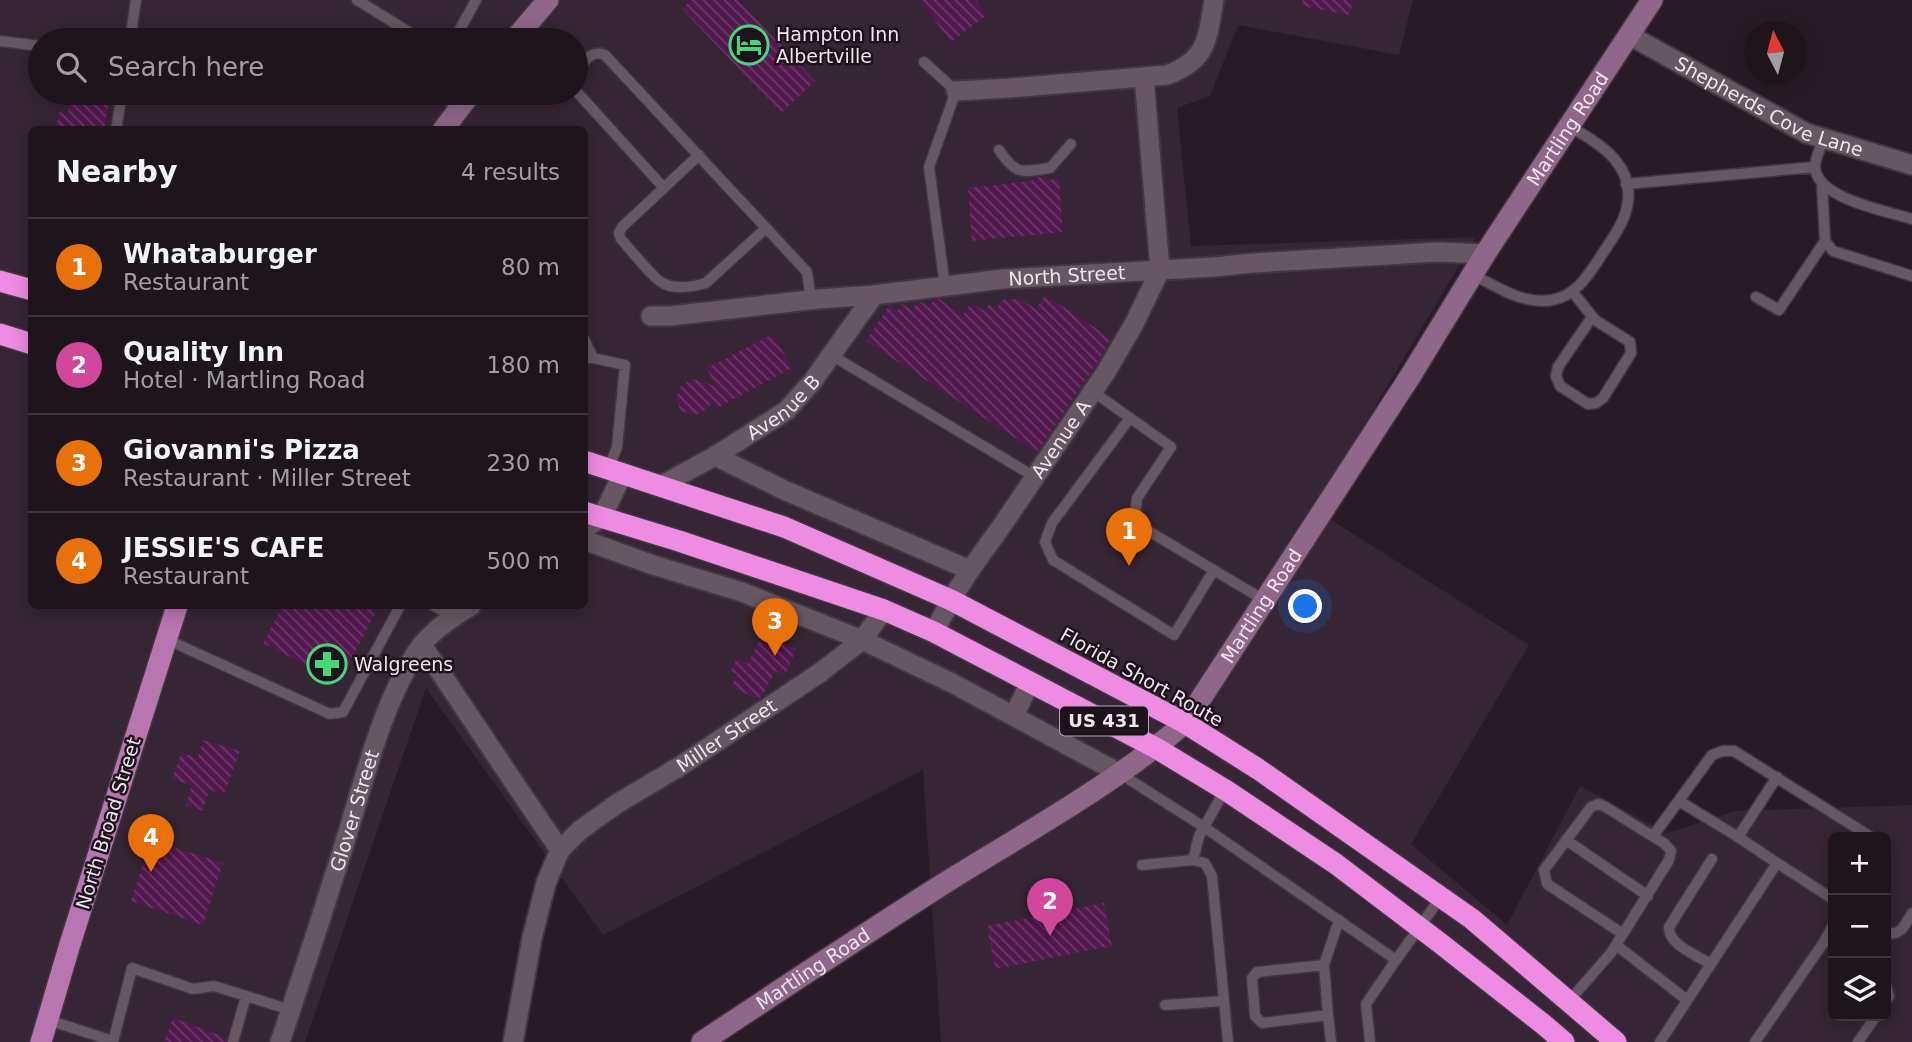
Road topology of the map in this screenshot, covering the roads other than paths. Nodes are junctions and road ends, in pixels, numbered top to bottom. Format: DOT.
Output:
graph roads {
  1 [pos="136,0"];
  2 [pos="357,0"];
  3 [pos="476,0"];
  4 [pos="548,0"];
  5 [pos="1214,0"];
  6 [pos="1652,0"];
  7 [pos="132,28"];
  8 [pos="402,28"];
  9 [pos="461,28"];
  10 [pos="526,28"];
  11 [pos="1629,35"];
  12 [pos="0,41"];
  13 [pos="28,44"];
  14 [pos="588,58"];
  15 [pos="924,62"];
  16 [pos="1144,77"];
  17 [pos="956,91"];
  18 [pos="588,104"];
  19 [pos="120,105"];
  20 [pos="463,105"];
  21 [pos="117,126"];
  22 [pos="449,126"];
  23 [pos="1570,127"];
  24 [pos="1823,138"];
  25 [pos="1071,144"];
  26 [pos="999,150"];
  27 [pos="699,155"];
  28 [pos="1912,165"];
  29 [pos="1815,167"];
  30 [pos="1626,184"];
  31 [pos="1822,184"];
  32 [pos="664,188"];
  33 [pos="1912,219"];
  34 [pos="766,228"];
  35 [pos="1825,241"];
  36 [pos="1485,254"];
  37 [pos="1160,270"];
  38 [pos="1472,274"];
  39 [pos="1912,276"];
  40 [pos="0,281"];
  41 [pos="945,286"];
  42 [pos="28,289"];
  43 [pos="1572,291"];
  44 [pos="874,295"];
  45 [pos="1756,297"];
  46 [pos="811,299"];
  47 [pos="651,316"];
  48 [pos="1592,317"];
  49 [pos="0,334"];
  50 [pos="28,343"];
  51 [pos="830,355"];
  52 [pos="589,358"];
  53 [pos="1092,391"];
  54 [pos="1130,418"];
  55 [pos="715,456"];
  56 [pos="588,462"];
  57 [pos="616,471"];
  58 [pos="1035,477"];
  59 [pos="660,486"];
  60 [pos="590,519"];
  61 [pos="588,541"];
  62 [pos="970,570"];
  63 [pos="1214,570"];
  64 [pos="951,600"];
  65 [pos="1264,600"];
  66 [pos="176,609"];
  67 [pos="398,609"];
  68 [pos="440,609"];
  69 [pos="466,609"];
  70 [pos="884,610"];
  71 [pos="453,617"];
  72 [pos="934,632"];
  73 [pos="165,639"];
  74 [pos="862,640"];
  75 [pos="422,645"];
  76 [pos="1030,682"];
  77 [pos="1014,716"];
  78 [pos="1185,723"];
  79 [pos="1156,748"];
  80 [pos="1119,773"];
  81 [pos="1777,778"];
  82 [pos="1224,790"];
  83 [pos="1678,801"];
  84 [pos="1205,827"];
  85 [pos="1863,832"];
  86 [pos="1653,836"];
  87 [pos="1738,837"];
  88 [pos="1566,840"];
  89 [pos="561,850"];
  90 [pos="1712,859"];
  91 [pos="1193,860"];
  92 [pos="1777,863"];
  93 [pos="1142,865"];
  94 [pos="1648,896"];
  95 [pos="1828,896"];
  96 [pos="1441,897"];
  97 [pos="1912,913"];
  98 [pos="1339,920"];
  99 [pos="1419,927"];
  100 [pos="1623,934"];
  101 [pos="1828,934"];
  102 [pos="1891,934"];
  103 [pos="1824,942"];
  104 [pos="1616,945"];
  105 [pos="1828,945"];
  106 [pos="1396,960"];
  107 [pos="1710,964"];
  108 [pos="1324,965"];
  109 [pos="246,996"];
  110 [pos="1687,1000"];
  111 [pos="1224,1001"];
  112 [pos="1569,1001"];
  113 [pos="1165,1005"];
  114 [pos="290,1010"];
  115 [pos="1328,1015"];
  116 [pos="48,1020"];
  117 [pos="1873,1021"];
  118 [pos="41,1042"];
  119 [pos="113,1042"];
  120 [pos="233,1042"];
  121 [pos="280,1042"];
  122 [pos="513,1042"];
  123 [pos="702,1042"];
  124 [pos="1228,1042"];
  125 [pos="1331,1042"];
  126 [pos="1370,1042"];
  127 [pos="1564,1042"];
  128 [pos="1616,1042"];
  129 [pos="1660,1042"];
  130 [pos="1755,1042"];
  131 [pos="1858,1042"];
  1 -- 7 [label="lane"];
  2 -- 8 [label="lane"];
  3 -- 9 [label="lane"];
  4 -- 10 [label="street"];
  5 -- 16 [label="street"];
  6 -- 11 [label="street, Martling Road"];
  11 -- 23 [label="street, Martling Road"];
  11 -- 24 [label="street, Shepherds Cove Lane"];
  12 -- 13 [label="lane"];
  14 -- 27 [label="lane"];
  15 -- 17 [label="lane"];
  16 -- 17 [label="street"];
  16 -- 37 [label="street"];
  17 -- 41 [label="lane"];
  18 -- 32 [label="lane"];
  19 -- 21 [label="lane"];
  20 -- 22 [label="street"];
  23 -- 30 [label="lane"];
  23 -- 36 [label="street, Martling Road"];
  24 -- 28 [label="street, Shepherds Cove Lane"];
  24 -- 29 [label="lane"];
  25 -- 26 [label="lane"];
  27 -- 32 [label="lane"];
  27 -- 34 [label="lane"];
  29 -- 30 [label="lane"];
  29 -- 31 [label="lane"];
  30 -- 43 [label="lane"];
  31 -- 33 [label="lane"];
  31 -- 35 [label="lane"];
  32 -- 34 [label="lane"];
  34 -- 46 [label="lane"];
  35 -- 39 [label="lane"];
  35 -- 45 [label="lane"];
  36 -- 37 [label="street, North Street"];
  36 -- 38 [label="street, Martling Road"];
  37 -- 41 [label="street, North Street"];
  37 -- 53 [label="street, Avenue A"];
  38 -- 43 [label="lane"];
  38 -- 65 [label="street, Martling Road"];
  40 -- 42 [label="highway"];
  41 -- 44 [label="street, North Street"];
  43 -- 48 [label="lane"];
  44 -- 46 [label="street, North Street"];
  44 -- 51 [label="street, Avenue B"];
  46 -- 47 [label="street, North Street"];
  48 -- 48 [label="lane"];
  49 -- 50 [label="highway"];
  51 -- 55 [label="street, Avenue B"];
  51 -- 58 [label="lane"];
  52 -- 57 [label="lane"];
  53 -- 54 [label="lane"];
  53 -- 58 [label="street, Avenue A"];
  54 -- 63 [label="lane"];
  54 -- 63 [label="lane"];
  55 -- 59 [label="street, Avenue B"];
  55 -- 62 [label="street"];
  56 -- 57 [label="highway, Florida Short Route / US 431"];
  57 -- 59 [label="highway, Florida Short Route / US 431"];
  57 -- 60 [label="street"];
  58 -- 62 [label="street, Avenue A"];
  59 -- 64 [label="highway, Florida Short Route / US 431"];
  60 -- 70 [label="highway, US 431"];
  61 -- 74 [label="street"];
  62 -- 64 [label="street, Avenue A"];
  63 -- 65 [label="lane"];
  64 -- 72 [label="street, Avenue A"];
  64 -- 78 [label="highway, Florida Short Route / US 431"];
  65 -- 78 [label="street, Martling Road"];
  66 -- 73 [label="main road, North Broad Street"];
  67 -- 73 [label="lane"];
  68 -- 71 [label="lane"];
  69 -- 71 [label="street, Glover Street"];
  70 -- 72 [label="highway, US 431"];
  70 -- 74 [label="street, Miller Street"];
  71 -- 75 [label="street, Glover Street"];
  72 -- 76 [label="highway, US 431"];
  73 -- 116 [label="main road, North Broad Street"];
  74 -- 77 [label="street"];
  74 -- 89 [label="street, Miller Street"];
  75 -- 89 [label="street"];
  75 -- 114 [label="street, Glover Street"];
  76 -- 77 [label="street"];
  76 -- 79 [label="highway, US 431"];
  77 -- 80 [label="street"];
  78 -- 79 [label="street, Martling Road"];
  78 -- 96 [label="highway, Florida Short Route / US 431"];
  79 -- 80 [label="street, Martling Road"];
  79 -- 82 [label="highway, US 431"];
  80 -- 84 [label="lane"];
  80 -- 123 [label="street, Martling Road"];
  81 -- 83 [label="lane"];
  81 -- 85 [label="lane"];
  81 -- 87 [label="lane"];
  82 -- 84 [label="lane"];
  82 -- 99 [label="highway, US 431"];
  83 -- 86 [label="lane"];
  83 -- 87 [label="lane"];
  84 -- 91 [label="lane"];
  84 -- 98 [label="lane"];
  86 -- 88 [label="lane"];
  86 -- 94 [label="lane"];
  87 -- 92 [label="lane"];
  88 -- 94 [label="lane"];
  88 -- 100 [label="lane"];
  89 -- 122 [label="street, Miller Street"];
  90 -- 107 [label="lane"];
  91 -- 93 [label="lane"];
  91 -- 111 [label="lane"];
  92 -- 95 [label="lane"];
  92 -- 107 [label="lane"];
  94 -- 100 [label="lane"];
  96 -- 99 [label="lane"];
  96 -- 112 [label="highway, Florida Short Route / US 431"];
  97 -- 102 [label="lane"];
  98 -- 106 [label="lane"];
  98 -- 108 [label="lane"];
  99 -- 106 [label="lane"];
  99 -- 127 [label="highway, US 431"];
  100 -- 104 [label="lane"];
  101 -- 103 [label="lane"];
  103 -- 105 [label="lane"];
  103 -- 130 [label="lane"];
  104 -- 110 [label="lane"];
  104 -- 112 [label="lane"];
  106 -- 126 [label="lane"];
  107 -- 110 [label="lane"];
  108 -- 115 [label="lane"];
  108 -- 115 [label="lane"];
  109 -- 114 [label="lane"];
  109 -- 119 [label="lane"];
  109 -- 120 [label="lane"];
  110 -- 129 [label="lane"];
  111 -- 113 [label="lane"];
  111 -- 124 [label="lane"];
  112 -- 128 [label="highway, Florida Short Route / US 431"];
  114 -- 121 [label="street, Glover Street"];
  115 -- 125 [label="lane"];
  116 -- 118 [label="main road, North Broad Street"];
  116 -- 119 [label="lane"];
  117 -- 131 [label="lane"];
}
